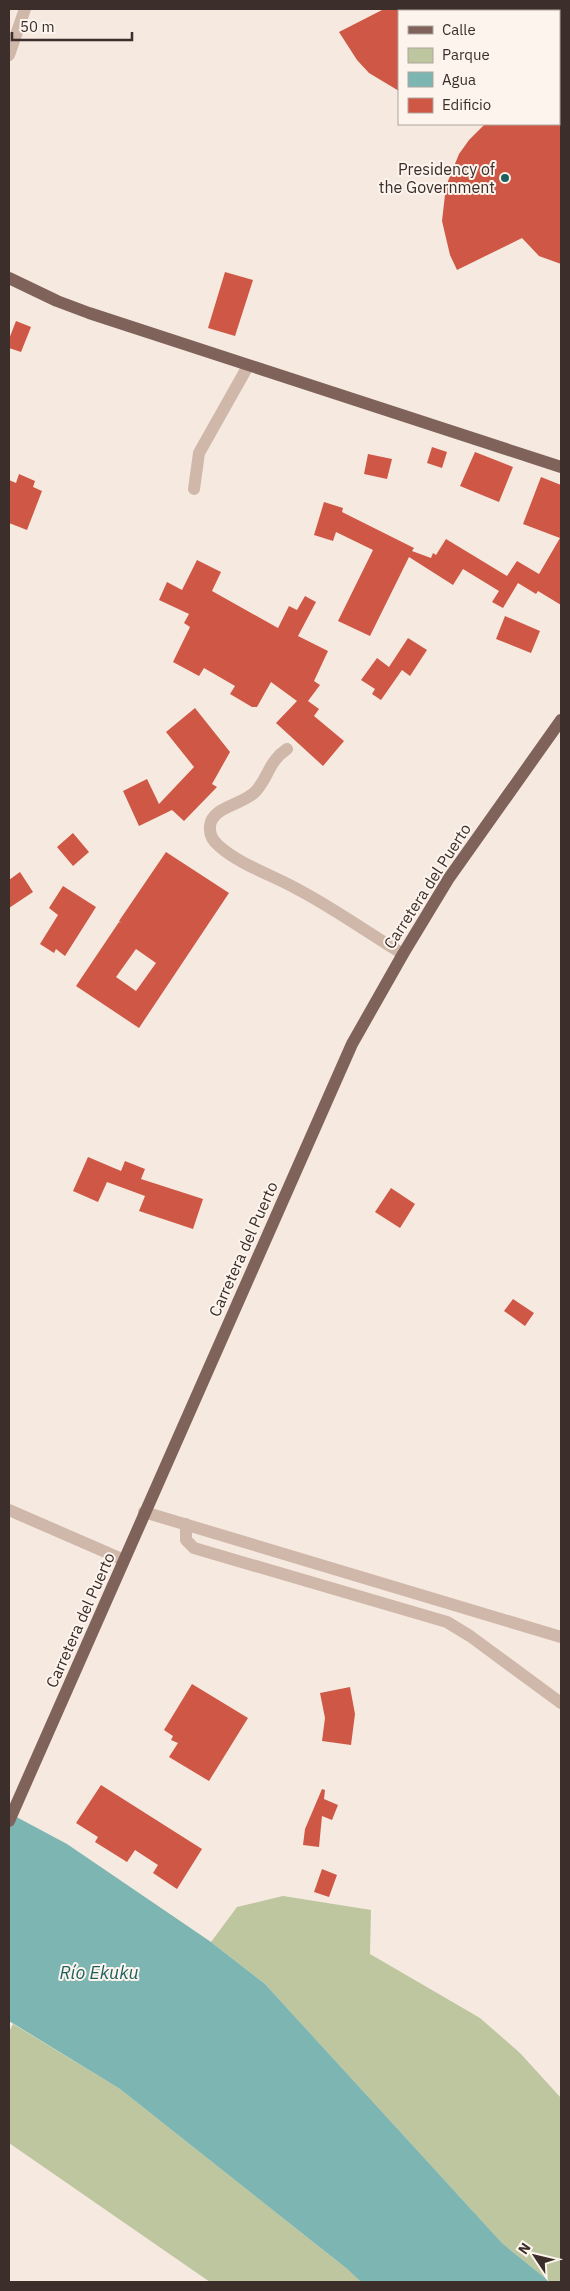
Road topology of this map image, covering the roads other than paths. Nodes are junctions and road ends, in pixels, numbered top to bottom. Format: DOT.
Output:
graph roads {
  1 [pos="25,9"];
  2 [pos="9,54"];
  3 [pos="9,278"];
  4 [pos="248,366"];
  5 [pos="561,467"];
  6 [pos="194,489"];
  7 [pos="561,720"];
  8 [pos="287,749"];
  9 [pos="403,954"];
  10 [pos="9,1510"];
  11 [pos="144,1512"];
  12 [pos="186,1524"];
  13 [pos="124,1560"];
  14 [pos="561,1637"];
  15 [pos="561,1703"];
  16 [pos="9,1821"];
  1 -- 2 [label="street"];
  3 -- 4 [label="main road"];
  4 -- 5 [label="main road"];
  4 -- 6 [label="street"];
  7 -- 9 [label="main road, Carretera del Puerto"];
  8 -- 9 [label="street"];
  9 -- 11 [label="main road, Carretera del Puerto"];
  10 -- 13 [label="street"];
  11 -- 12 [label="street"];
  11 -- 13 [label="main road, Carretera del Puerto"];
  12 -- 14 [label="street"];
  12 -- 15 [label="street"];
  13 -- 16 [label="main road, Carretera del Puerto"];
}
